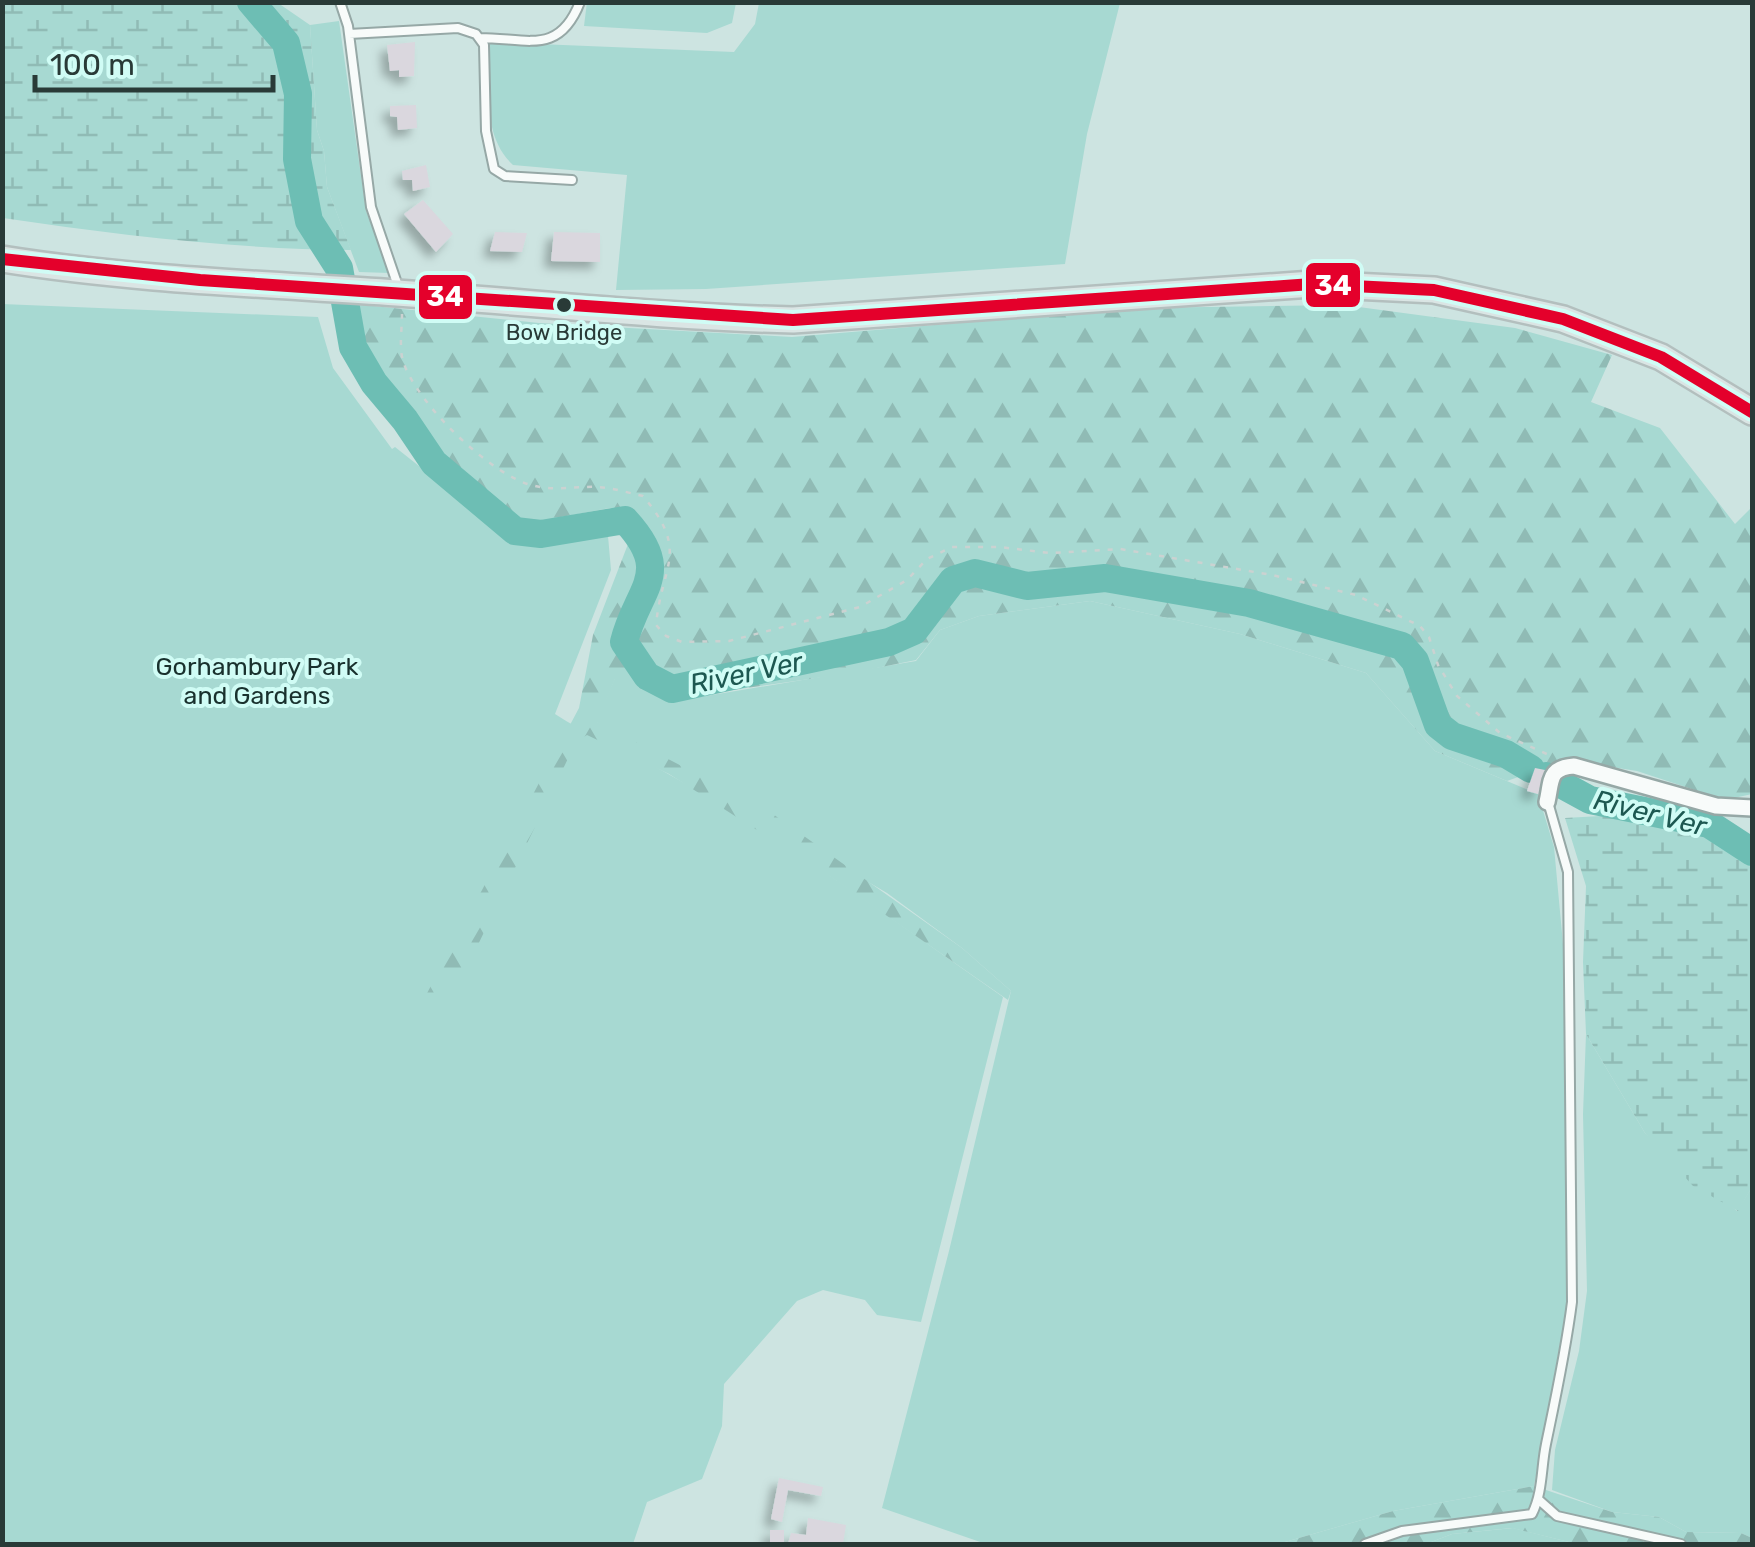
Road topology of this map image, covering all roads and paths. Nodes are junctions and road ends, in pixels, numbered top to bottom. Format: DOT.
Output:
graph roads {
  1 [pos="340,2"];
  2 [pos="580,2"];
  3 [pos="348,34"];
  4 [pos="480,38"];
  5 [pos="572,180"];
  6 [pos="2,260"];
  7 [pos="401,301"];
  8 [pos="1752,412"];
  9 [pos="1556,770"];
  10 [pos="1548,802"];
  11 [pos="1752,808"];
  12 [pos="1539,1500"];
  13 [pos="1365,1544"];
  14 [pos="1681,1544"];
  1 -- 3 [label="lane"];
  2 -- 4 [label="lane"];
  3 -- 4 [label="lane"];
  3 -- 7 [label="lane"];
  4 -- 5 [label="lane"];
  6 -- 7 [label="main road"];
  7 -- 8 [label="main road"];
  7 -- 9 [label="path"];
  9 -- 10 [label="street"];
  9 -- 11 [label="street"];
  10 -- 12 [label="lane"];
  12 -- 13 [label="lane"];
  12 -- 14 [label="lane"];
}
